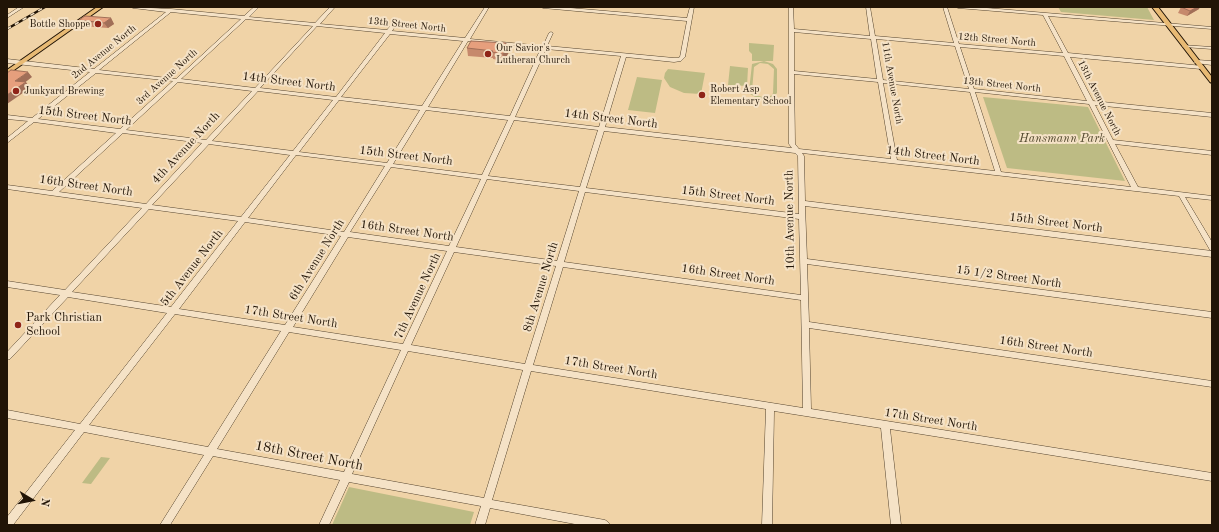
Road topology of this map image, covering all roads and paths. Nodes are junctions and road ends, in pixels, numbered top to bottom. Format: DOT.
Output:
graph roads {
  1 [pos="22,7"];
  2 [pos="93,7"];
  3 [pos="100,7"];
  4 [pos="133,7"];
  5 [pos="257,7"];
  6 [pos="333,7"];
  7 [pos="487,7"];
  8 [pos="543,7"];
  9 [pos="692,7"];
  10 [pos="790,7"];
  11 [pos="868,7"];
  12 [pos="945,7"];
  13 [pos="958,7"];
  14 [pos="1052,7"];
  15 [pos="1155,7"];
  16 [pos="172,9"];
  17 [pos="1045,14"];
  18 [pos="1056,15"];
  19 [pos="7,16"];
  20 [pos="245,18"];
  21 [pos="690,20"];
  22 [pos="316,25"];
  23 [pos="394,25"];
  24 [pos="1168,25"];
  25 [pos="1212,28"];
  26 [pos="791,30"];
  27 [pos="388,32"];
  28 [pos="551,33"];
  29 [pos="873,38"];
  30 [pos="466,40"];
  31 [pos="957,45"];
  32 [pos="1184,46"];
  33 [pos="545,48"];
  34 [pos="1212,48"];
  35 [pos="624,55"];
  36 [pos="1066,55"];
  37 [pos="7,61"];
  38 [pos="19,62"];
  39 [pos="1212,63"];
  40 [pos="1199,65"];
  41 [pos="7,68"];
  42 [pos="95,71"];
  43 [pos="791,72"];
  44 [pos="7,73"];
  45 [pos="177,80"];
  46 [pos="880,81"];
  47 [pos="1212,81"];
  48 [pos="256,89"];
  49 [pos="972,91"];
  50 [pos="337,99"];
  51 [pos="1090,103"];
  52 [pos="424,108"];
  53 [pos="1212,115"];
  54 [pos="7,117"];
  55 [pos="512,119"];
  56 [pos="32,120"];
  57 [pos="601,129"];
  58 [pos="121,131"];
  59 [pos="7,141"];
  60 [pos="207,142"];
  61 [pos="1111,142"];
  62 [pos="797,151"];
  63 [pos="295,153"];
  64 [pos="1212,153"];
  65 [pos="894,162"];
  66 [pos="389,165"];
  67 [pos="999,174"];
  68 [pos="485,177"];
  69 [pos="7,187"];
  70 [pos="582,189"];
  71 [pos="1136,190"];
  72 [pos="54,193"];
  73 [pos="1181,195"];
  74 [pos="1212,198"];
  75 [pos="802,203"];
  76 [pos="147,206"];
  77 [pos="802,216"];
  78 [pos="243,220"];
  79 [pos="346,234"];
  80 [pos="1212,248"];
  81 [pos="452,249"];
  82 [pos="1212,254"];
  83 [pos="803,261"];
  84 [pos="560,264"];
  85 [pos="7,284"];
  86 [pos="66,293"];
  87 [pos="804,298"];
  88 [pos="173,310"];
  89 [pos="1212,315"];
  90 [pos="805,324"];
  91 [pos="287,329"];
  92 [pos="406,348"];
  93 [pos="7,357"];
  94 [pos="528,367"];
  95 [pos="1212,384"];
  96 [pos="770,406"];
  97 [pos="807,412"];
  98 [pos="7,414"];
  99 [pos="885,424"];
  100 [pos="82,428"];
  101 [pos="211,452"];
  102 [pos="346,477"];
  103 [pos="1212,477"];
  104 [pos="486,503"];
  105 [pos="7,525"];
  106 [pos="166,525"];
  107 [pos="324,525"];
  108 [pos="480,525"];
  109 [pos="605,525"];
  110 [pos="767,525"];
  111 [pos="896,525"];
  1 -- 19 [label="street"];
  2 -- 38 [label="main road"];
  3 -- 38 [label="main road"];
  4 -- 16 [label="street, 13th Street North"];
  5 -- 20 [label="street, 3rd Avenue North"];
  6 -- 22 [label="street, 4th Avenue North"];
  7 -- 30 [label="street, 6th Avenue North"];
  8 -- 21 [label="street"];
  9 -- 21 [label="street"];
  10 -- 26 [label="street, 10th Avenue North"];
  11 -- 29 [label="street, 11th Avenue North"];
  12 -- 31 [label="street"];
  13 -- 17 [label="street"];
  14 -- 18 [label="street"];
  15 -- 24 [label="main road"];
  16 -- 20 [label="street, 13th Street North"];
  16 -- 42 [label="street, 2nd Avenue North"];
  17 -- 18 [label="street"];
  17 -- 36 [label="street, 13th Avenue North"];
  18 -- 24 [label="street"];
  20 -- 22 [label="street, 13th Street North"];
  20 -- 45 [label="street, 3rd Avenue North"];
  21 -- 35 [label="street, 13th Street North"];
  22 -- 27 [label="street, 13th Street North"];
  22 -- 48 [label="street, 4th Avenue North"];
  23 -- 27 [label="street, 5th Avenue North"];
  24 -- 25 [label="street"];
  24 -- 32 [label="main road"];
  26 -- 29 [label="street, 12th Street North"];
  26 -- 43 [label="street, 10th Avenue North"];
  27 -- 30 [label="street, 13th Street North"];
  27 -- 50 [label="street, 5th Avenue North"];
  28 -- 33 [label="street, 7th Avenue North"];
  29 -- 31 [label="street, 12th Street North"];
  29 -- 46 [label="street, 11th Avenue North"];
  30 -- 33 [label="street, 13th Street North"];
  30 -- 52 [label="street, 6th Avenue North"];
  31 -- 36 [label="street, 12th Street North"];
  31 -- 49 [label="street"];
  32 -- 34 [label="street"];
  32 -- 40 [label="main road"];
  33 -- 35 [label="street, 13th Street North"];
  33 -- 55 [label="street, 7th Avenue North"];
  35 -- 57 [label="street, 8th Avenue North"];
  36 -- 40 [label="street, 12th Street North"];
  36 -- 51 [label="street, 13th Avenue North"];
  37 -- 38 [label="street, 14th Street North"];
  38 -- 41 [label="main road"];
  38 -- 42 [label="street, 14th Street North"];
  38 -- 44 [label="main road"];
  39 -- 40 [label="street, 12th Street North"];
  40 -- 47 [label="main road"];
  42 -- 45 [label="street, 14th Street North"];
  42 -- 56 [label="street, 2nd Avenue North"];
  43 -- 46 [label="street, 13th Street North"];
  43 -- 62 [label="street, 10th Avenue North"];
  45 -- 48 [label="street, 14th Street North"];
  45 -- 58 [label="street, 3rd Avenue North"];
  46 -- 49 [label="street, 13th Street North"];
  46 -- 65 [label="street, 11th Avenue North"];
  48 -- 50 [label="street, 14th Street North"];
  48 -- 60 [label="street, 4th Avenue North"];
  49 -- 51 [label="street, 13th Street North"];
  49 -- 67 [label="street"];
  50 -- 52 [label="street, 14th Street North"];
  50 -- 63 [label="street, 5th Avenue North"];
  51 -- 53 [label="street, 13th Street North"];
  51 -- 61 [label="street, 13th Avenue North"];
  52 -- 55 [label="street, 14th Street North"];
  52 -- 66 [label="street, 6th Avenue North"];
  54 -- 56 [label="street, 15th Street North"];
  55 -- 57 [label="street, 14th Street North"];
  55 -- 68 [label="street, 7th Avenue North"];
  56 -- 58 [label="street, 15th Street North"];
  56 -- 59 [label="street, 2nd Avenue North"];
  57 -- 62 [label="street, 14th Street North"];
  57 -- 70 [label="street, 8th Avenue North"];
  58 -- 60 [label="street, 15th Street North"];
  58 -- 72 [label="street, 3rd Avenue North"];
  60 -- 63 [label="street, 15th Street North"];
  60 -- 76 [label="street, 4th Avenue North"];
  61 -- 64 [label="street"];
  61 -- 71 [label="street, 13th Avenue North"];
  62 -- 65 [label="street, 14th Street North"];
  62 -- 75 [label="street, 10th Avenue North"];
  63 -- 66 [label="street, 15th Street North"];
  63 -- 78 [label="street, 5th Avenue North"];
  65 -- 67 [label="street, 14th Street North"];
  66 -- 68 [label="street, 15th Street North"];
  66 -- 79 [label="street, 6th Avenue North"];
  67 -- 71 [label="street, 14th Street North"];
  68 -- 70 [label="street, 15th Street North"];
  68 -- 81 [label="street, 7th Avenue North"];
  69 -- 72 [label="street, 16th Street North"];
  70 -- 77 [label="street, 15th Street North"];
  70 -- 84 [label="street, 8th Avenue North"];
  71 -- 73 [label="street, 14th Street North"];
  72 -- 76 [label="street, 16th Street North"];
  73 -- 74 [label="street, 14th Street North"];
  73 -- 80 [label="street"];
  75 -- 77 [label="street, 10th Avenue North"];
  75 -- 82 [label="street, 15th Street North"];
  76 -- 78 [label="street, 16th Street North"];
  76 -- 86 [label="street, 4th Avenue North"];
  77 -- 83 [label="street, 10th Avenue North"];
  78 -- 79 [label="street, 16th Street North"];
  78 -- 88 [label="street, 5th Avenue North"];
  79 -- 81 [label="street, 16th Street North"];
  79 -- 91 [label="street, 6th Avenue North"];
  81 -- 84 [label="street, 16th Street North"];
  81 -- 92 [label="street, 7th Avenue North"];
  83 -- 87 [label="street, 10th Avenue North"];
  83 -- 89 [label="street, 15 1/2 Street North"];
  84 -- 87 [label="street, 16th Street North"];
  84 -- 94 [label="street, 8th Avenue North"];
  85 -- 86 [label="street, 17th Street North"];
  86 -- 88 [label="street, 17th Street North"];
  86 -- 93 [label="street, 4th Avenue North"];
  87 -- 90 [label="street, 10th Avenue North"];
  88 -- 91 [label="street, 17th Street North"];
  88 -- 100 [label="street, 5th Avenue North"];
  90 -- 95 [label="street, 16th Street North"];
  90 -- 97 [label="street, 10th Avenue North"];
  91 -- 92 [label="street, 17th Street North"];
  91 -- 101 [label="street, 6th Avenue North"];
  92 -- 94 [label="street, 17th Street North"];
  92 -- 102 [label="street, 7th Avenue North"];
  94 -- 96 [label="street, 17th Street North"];
  94 -- 104 [label="street, 8th Avenue North"];
  96 -- 97 [label="street, 17th Street North"];
  96 -- 110 [label="street"];
  97 -- 99 [label="street, 17th Street North"];
  98 -- 100 [label="street, 18th Street North"];
  99 -- 103 [label="street, 17th Street North"];
  99 -- 111 [label="street"];
  100 -- 101 [label="street, 18th Street North"];
  100 -- 105 [label="street, 5th Avenue North"];
  101 -- 102 [label="street, 18th Street North"];
  101 -- 106 [label="street, 6th Avenue North"];
  102 -- 104 [label="street, 18th Street North"];
  102 -- 107 [label="street, 7th Avenue North"];
  104 -- 108 [label="street, 8th Avenue North"];
  104 -- 109 [label="street, 18th Street North"];
}
